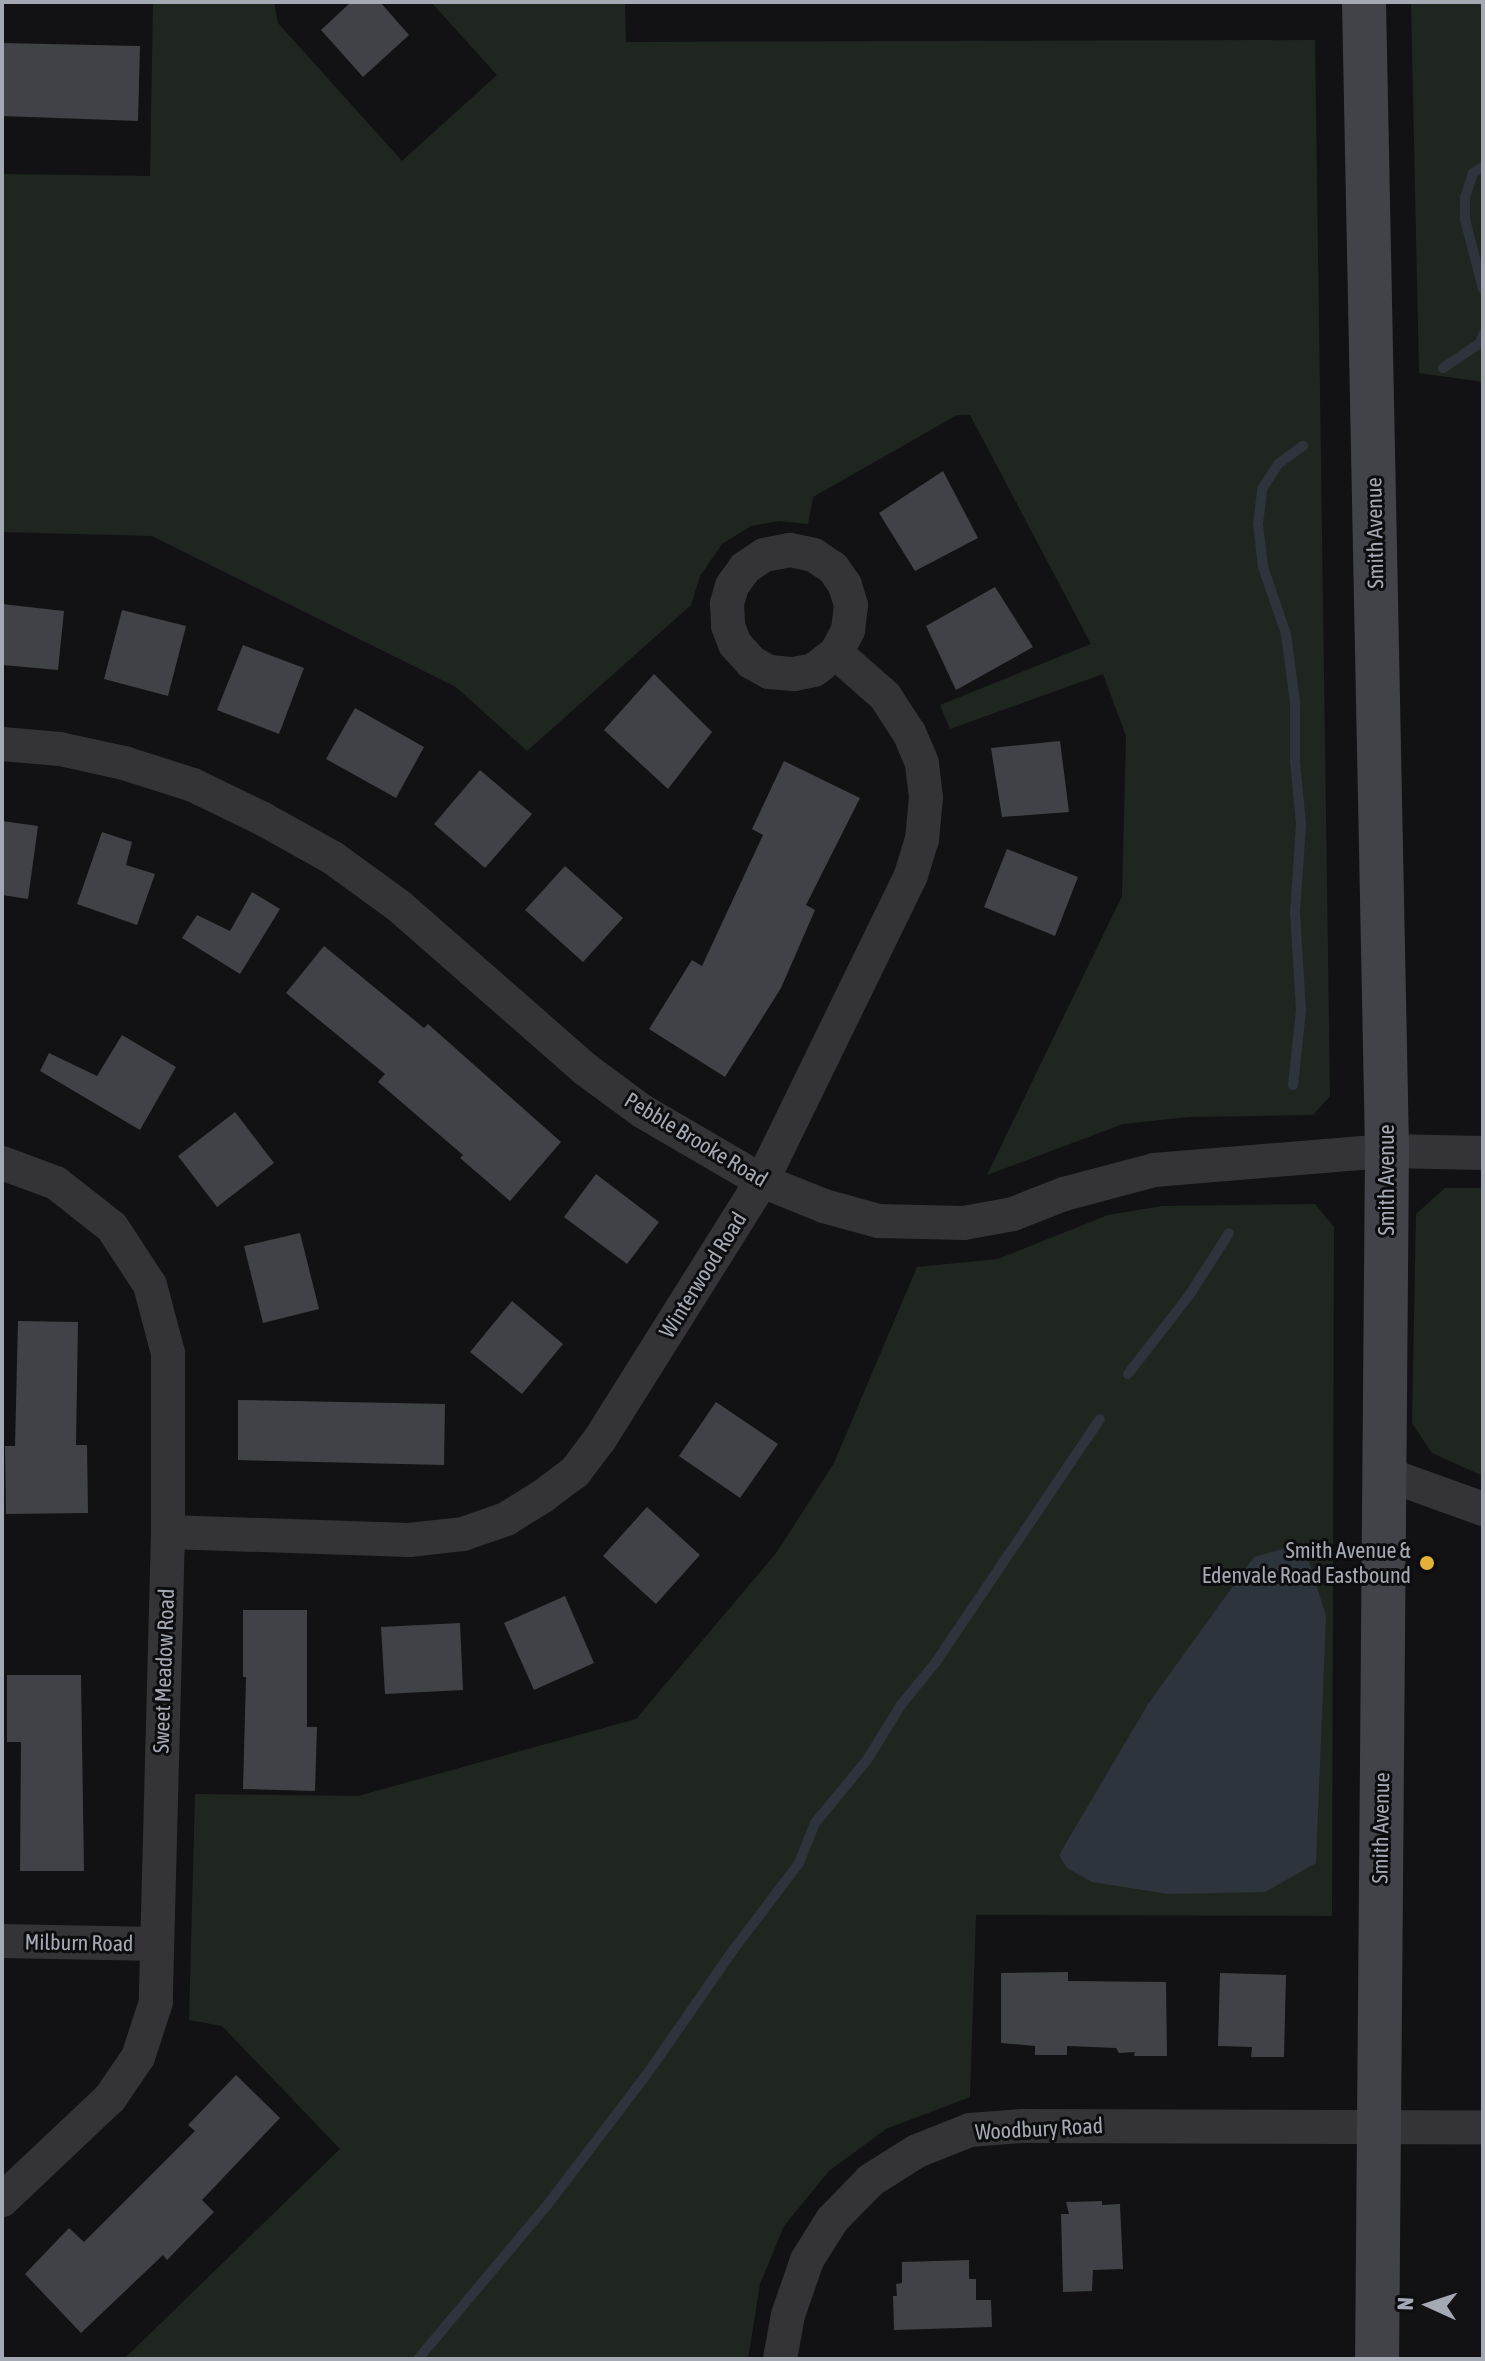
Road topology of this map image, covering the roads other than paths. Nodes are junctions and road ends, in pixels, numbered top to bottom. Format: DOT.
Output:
graph roads {
  1 [pos="1364,2"];
  2 [pos="836,653"];
  3 [pos="2,744"];
  4 [pos="1387,1151"];
  5 [pos="1483,1153"];
  6 [pos="2,1163"];
  7 [pos="762,1181"];
  8 [pos="1386,1474"];
  9 [pos="1483,1509"];
  10 [pos="168,1532"];
  11 [pos="2,1941"];
  12 [pos="157,1944"];
  13 [pos="1377,2125"];
  14 [pos="1483,2128"];
  15 [pos="2,2200"];
  16 [pos="780,2359"];
  17 [pos="1377,2359"];
  1 -- 4 [label="main road, Smith Avenue"];
  2 -- 7 [label="street, Winterwood Road"];
  3 -- 7 [label="street, Pebble Brooke Road"];
  4 -- 5 [label="street, Pebble Brooke Road"];
  4 -- 7 [label="street, Pebble Brooke Road"];
  4 -- 8 [label="main road, Smith Avenue"];
  6 -- 10 [label="street, Sweet Meadow Road"];
  7 -- 10 [label="street, Winterwood Road"];
  8 -- 9 [label="street"];
  8 -- 13 [label="main road, Smith Avenue"];
  10 -- 12 [label="street, Sweet Meadow Road"];
  11 -- 12 [label="street, Milburn Road"];
  12 -- 15 [label="street, Sweet Meadow Road"];
  13 -- 14 [label="street, Woodbury Road"];
  13 -- 16 [label="street, Woodbury Road"];
  13 -- 17 [label="main road, Smith Avenue"];
}
